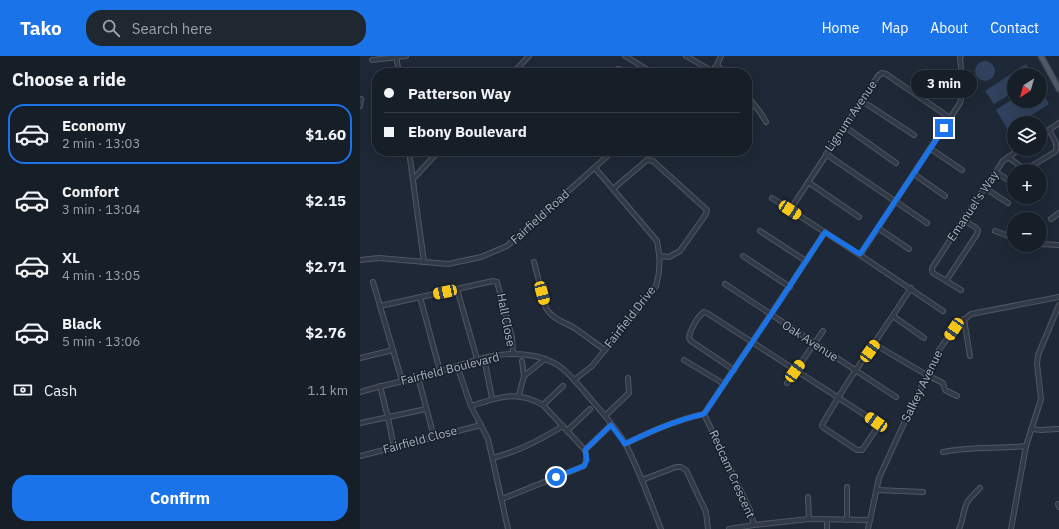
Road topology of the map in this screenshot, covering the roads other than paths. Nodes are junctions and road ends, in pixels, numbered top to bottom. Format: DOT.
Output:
graph roads {
  1 [pos="406,56"];
  2 [pos="529,56"];
  3 [pos="626,56"];
  4 [pos="686,56"];
  5 [pos="721,56"];
  6 [pos="961,56"];
  7 [pos="1041,56"];
  8 [pos="397,57"];
  9 [pos="372,60"];
  10 [pos="717,65"];
  11 [pos="398,68"];
  12 [pos="518,68"];
  13 [pos="645,68"];
  14 [pos="705,68"];
  15 [pos="714,68"];
  16 [pos="720,68"];
  17 [pos="1059,89"];
  18 [pos="362,98"];
  19 [pos="862,101"];
  20 [pos="752,102"];
  21 [pos="360,106"];
  22 [pos="950,118"];
  23 [pos="766,122"];
  24 [pos="1059,123"];
  25 [pos="844,126"];
  26 [pos="1049,130"];
  27 [pos="914,135"];
  28 [pos="931,149"];
  29 [pos="826,154"];
  30 [pos="410,156"];
  31 [pos="434,156"];
  32 [pos="608,156"];
  33 [pos="1008,157"];
  34 [pos="896,162"];
  35 [pos="1018,164"];
  36 [pos="1036,164"];
  37 [pos="595,168"];
  38 [pos="962,170"];
  39 [pos="996,172"];
  40 [pos="914,174"];
  41 [pos="413,179"];
  42 [pos="1007,179"];
  43 [pos="808,182"];
  44 [pos="985,188"];
  45 [pos="613,189"];
  46 [pos="945,196"];
  47 [pos="772,198"];
  48 [pos="895,202"];
  49 [pos="1007,202"];
  50 [pos="790,210"];
  51 [pos="1059,213"];
  52 [pos="860,217"];
  53 [pos="1051,219"];
  54 [pos="963,220"];
  55 [pos="927,224"];
  56 [pos="878,228"];
  57 [pos="760,231"];
  58 [pos="995,231"];
  59 [pos="825,232"];
  60 [pos="1007,235"];
  61 [pos="1047,244"];
  62 [pos="1059,245"];
  63 [pos="909,249"];
  64 [pos="860,254"];
  65 [pos="660,256"];
  66 [pos="743,256"];
  67 [pos="360,260"];
  68 [pos="806,261"];
  69 [pos="424,262"];
  70 [pos="534,262"];
  71 [pos="946,281"];
  72 [pos="373,282"];
  73 [pos="725,284"];
  74 [pos="790,287"];
  75 [pos="911,288"];
  76 [pos="457,289"];
  77 [pos="961,290"];
  78 [pos="420,297"];
  79 [pos="1059,298"];
  80 [pos="1059,304"];
  81 [pos="380,306"];
  82 [pos="943,311"];
  83 [pos="771,315"];
  84 [pos="893,316"];
  85 [pos="964,319"];
  86 [pos="823,331"];
  87 [pos="924,338"];
  88 [pos="753,342"];
  89 [pos="815,343"];
  90 [pos="874,344"];
  91 [pos="393,350"];
  92 [pos="605,350"];
  93 [pos="513,354"];
  94 [pos="970,356"];
  95 [pos="360,358"];
  96 [pos="484,358"];
  97 [pos="477,359"];
  98 [pos="545,359"];
  99 [pos="684,360"];
  100 [pos="522,361"];
  101 [pos="457,366"];
  102 [pos="734,370"];
  103 [pos="440,371"];
  104 [pos="795,371"];
  105 [pos="855,371"];
  106 [pos="524,376"];
  107 [pos="926,376"];
  108 [pos="418,377"];
  109 [pos="628,378"];
  110 [pos="574,380"];
  111 [pos="402,381"];
  112 [pos="787,383"];
  113 [pos="724,384"];
  114 [pos="380,386"];
  115 [pos="563,386"];
  116 [pos="360,392"];
  117 [pos="520,395"];
  118 [pos="957,396"];
  119 [pos="492,398"];
  120 [pos="839,398"];
  121 [pos="896,398"];
  122 [pos="543,405"];
  123 [pos="471,406"];
  124 [pos="426,409"];
  125 [pos="590,409"];
  126 [pos="704,414"];
  127 [pos="605,416"];
  128 [pos="388,418"];
  129 [pos="360,423"];
  130 [pos="481,424"];
  131 [pos="611,425"];
  132 [pos="563,426"];
  133 [pos="1031,429"];
  134 [pos="1059,429"];
  135 [pos="567,431"];
  136 [pos="434,437"];
  137 [pos="625,444"];
  138 [pos="1026,446"];
  139 [pos="394,447"];
  140 [pos="585,450"];
  141 [pos="943,452"];
  142 [pos="360,456"];
  143 [pos="493,458"];
  144 [pos="642,480"];
  145 [pos="847,487"];
  146 [pos="980,488"];
  147 [pos="877,490"];
  148 [pos="923,492"];
  149 [pos="808,497"];
  150 [pos="502,499"];
  151 [pos="809,519"];
  152 [pos="826,519"];
  153 [pos="847,520"];
  154 [pos="869,520"];
  155 [pos="754,525"];
  156 [pos="746,528"];
  157 [pos="508,529"];
  158 [pos="661,529"];
  159 [pos="708,529"];
  160 [pos="729,529"];
  161 [pos="827,529"];
  162 [pos="868,529"];
  163 [pos="959,529"];
  164 [pos="1011,529"];
  1 -- 8 [label="street"];
  2 -- 12 [label="street"];
  3 -- 13 [label="street"];
  4 -- 14 [label="street"];
  5 -- 10 [label="street"];
  6 -- 22 [label="street"];
  7 -- 17 [label="main road"];
  8 -- 9 [label="street"];
  8 -- 11 [label="street"];
  10 -- 15 [label="street"];
  10 -- 16 [label="street"];
  18 -- 21 [label="street"];
  19 -- 22 [label="street, Lignum Avenue"];
  19 -- 25 [label="street, Lignum Avenue"];
  19 -- 27 [label="street"];
  20 -- 23 [label="street"];
  22 -- 28 [label="street"];
  24 -- 26 [label="street"];
  25 -- 29 [label="street, Lignum Avenue"];
  25 -- 34 [label="street"];
  26 -- 36 [label="street"];
  28 -- 38 [label="street"];
  28 -- 40 [label="street"];
  29 -- 43 [label="street, Lignum Avenue"];
  29 -- 48 [label="street"];
  30 -- 41 [label="street"];
  31 -- 41 [label="street"];
  32 -- 37 [label="street, Fairfield Road"];
  33 -- 35 [label="street"];
  33 -- 39 [label="street, Emanuel's Way"];
  37 -- 45 [label="street, Fairfield Drive"];
  37 -- 69 [label="street, Fairfield Road"];
  39 -- 42 [label="street"];
  39 -- 44 [label="street, Emanuel's Way"];
  40 -- 46 [label="street"];
  40 -- 48 [label="street"];
  41 -- 69 [label="street"];
  43 -- 50 [label="street, Lignum Avenue"];
  43 -- 52 [label="street"];
  44 -- 49 [label="street"];
  44 -- 54 [label="street, Emanuel's Way"];
  45 -- 65 [label="street, Fairfield Drive"];
  45 -- 65 [label="street"];
  47 -- 50 [label="street"];
  48 -- 55 [label="street"];
  48 -- 56 [label="street"];
  50 -- 59 [label="street"];
  51 -- 53 [label="street"];
  54 -- 71 [label="street, Emanuel's Way"];
  54 -- 71 [label="street"];
  56 -- 63 [label="street"];
  56 -- 64 [label="street"];
  57 -- 68 [label="street"];
  58 -- 60 [label="street"];
  59 -- 64 [label="street"];
  59 -- 68 [label="street"];
  61 -- 62 [label="street"];
  64 -- 75 [label="street"];
  65 -- 92 [label="street, Fairfield Drive"];
  66 -- 74 [label="street"];
  67 -- 69 [label="street, Fairfield Road"];
  68 -- 74 [label="street"];
  70 -- 92 [label="street"];
  71 -- 77 [label="street"];
  72 -- 81 [label="street"];
  73 -- 83 [label="street, Oak Avenue"];
  74 -- 83 [label="street"];
  75 -- 82 [label="street"];
  75 -- 84 [label="street"];
  76 -- 78 [label="street"];
  76 -- 93 [label="street, Hall Close"];
  76 -- 97 [label="street"];
  78 -- 81 [label="street"];
  78 -- 103 [label="street"];
  79 -- 85 [label="street, Salkey Avenue"];
  80 -- 133 [label="street"];
  81 -- 91 [label="street"];
  83 -- 88 [label="street"];
  83 -- 89 [label="street, Oak Avenue"];
  84 -- 87 [label="street"];
  84 -- 90 [label="street"];
  85 -- 94 [label="street"];
  85 -- 107 [label="street, Salkey Avenue"];
  86 -- 89 [label="street"];
  88 -- 102 [label="street"];
  88 -- 102 [label="street"];
  88 -- 104 [label="street"];
  89 -- 104 [label="street"];
  89 -- 105 [label="street, Oak Avenue"];
  90 -- 105 [label="street"];
  90 -- 107 [label="street"];
  91 -- 95 [label="street"];
  91 -- 111 [label="street"];
  92 -- 110 [label="street, Fairfield Drive"];
  93 -- 96 [label="street, Fairfield Boulevard"];
  93 -- 98 [label="street, Fairfield Boulevard"];
  96 -- 97 [label="street, Fairfield Boulevard"];
  96 -- 119 [label="street"];
  97 -- 101 [label="street, Fairfield Boulevard"];
  98 -- 106 [label="street"];
  98 -- 110 [label="street, Fairfield Boulevard"];
  99 -- 113 [label="street"];
  100 -- 106 [label="street"];
  101 -- 103 [label="street, Fairfield Boulevard"];
  101 -- 123 [label="street"];
  102 -- 113 [label="street"];
  103 -- 108 [label="street, Fairfield Boulevard"];
  104 -- 112 [label="street"];
  104 -- 120 [label="street"];
  105 -- 120 [label="street"];
  105 -- 121 [label="street, Oak Avenue"];
  106 -- 117 [label="street"];
  107 -- 118 [label="street"];
  107 -- 147 [label="street, Salkey Avenue"];
  108 -- 111 [label="street, Fairfield Boulevard"];
  108 -- 124 [label="street"];
  109 -- 127 [label="street"];
  110 -- 127 [label="street, Fairfield Boulevard"];
  111 -- 114 [label="street, Fairfield Boulevard"];
  113 -- 126 [label="street"];
  114 -- 116 [label="street, Fairfield Boulevard"];
  114 -- 128 [label="street"];
  115 -- 122 [label="street"];
  117 -- 119 [label="street"];
  117 -- 122 [label="street"];
  119 -- 123 [label="street"];
  120 -- 120 [label="street"];
  122 -- 132 [label="street"];
  123 -- 130 [label="street"];
  124 -- 128 [label="street"];
  124 -- 136 [label="street"];
  125 -- 135 [label="street"];
  126 -- 137 [label="street"];
  126 -- 155 [label="street, Redcam Crescent"];
  127 -- 131 [label="street, Fairfield Boulevard"];
  128 -- 129 [label="street"];
  128 -- 139 [label="street"];
  130 -- 136 [label="street, Fairfield Close"];
  130 -- 143 [label="street"];
  131 -- 137 [label="street, Fairfield Boulevard"];
  131 -- 140 [label="street"];
  132 -- 135 [label="street"];
  132 -- 143 [label="street"];
  133 -- 134 [label="street"];
  133 -- 138 [label="street"];
  135 -- 140 [label="street"];
  136 -- 139 [label="street, Fairfield Close"];
  137 -- 144 [label="street, Fairfield Boulevard"];
  138 -- 141 [label="street"];
  138 -- 164 [label="street"];
  139 -- 142 [label="street, Fairfield Close"];
  140 -- 150 [label="street"];
  143 -- 150 [label="street"];
  144 -- 158 [label="street, Fairfield Boulevard"];
  144 -- 159 [label="street"];
  145 -- 153 [label="street"];
  146 -- 163 [label="street"];
  147 -- 148 [label="street"];
  147 -- 154 [label="street, Salkey Avenue"];
  149 -- 151 [label="street"];
  150 -- 157 [label="street"];
  151 -- 152 [label="street"];
  151 -- 155 [label="street"];
  152 -- 153 [label="street"];
  152 -- 161 [label="street"];
  153 -- 154 [label="street"];
  154 -- 162 [label="street, Salkey Avenue"];
  155 -- 156 [label="street"];
  156 -- 160 [label="street"];
}
